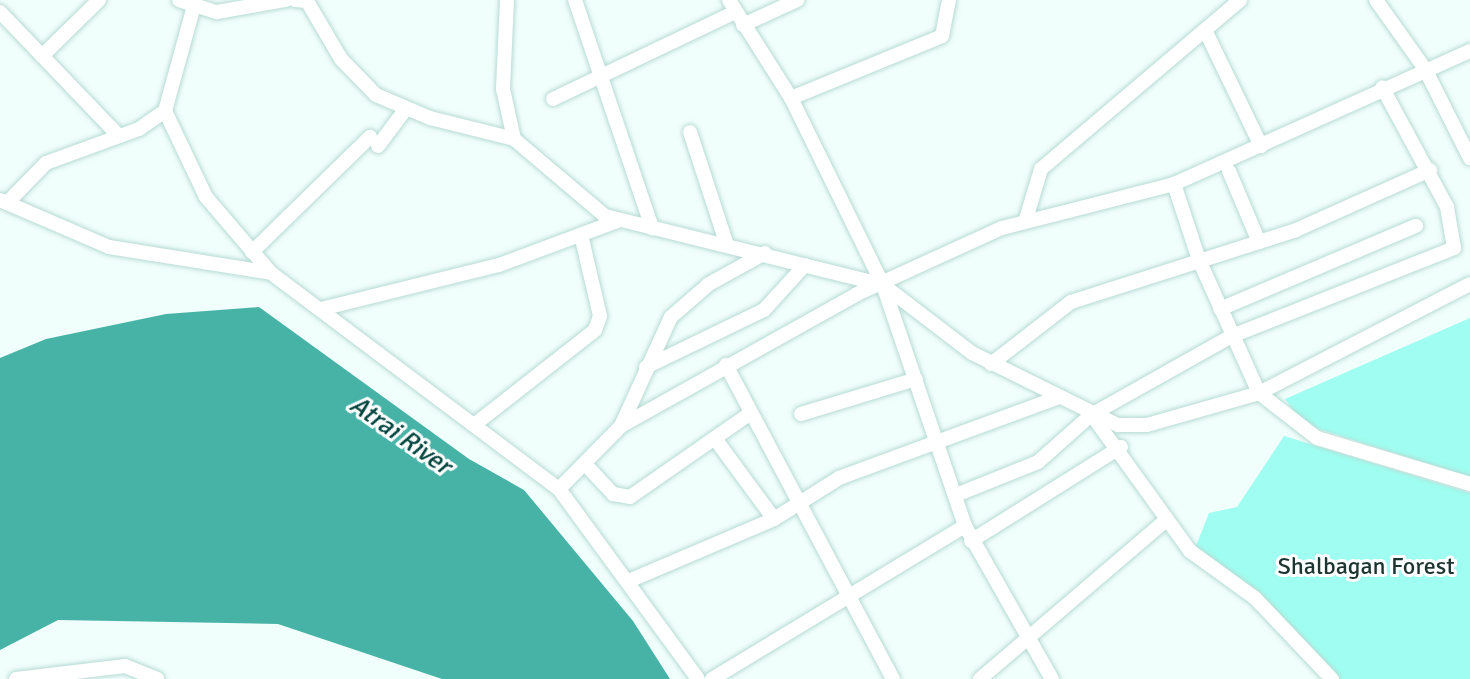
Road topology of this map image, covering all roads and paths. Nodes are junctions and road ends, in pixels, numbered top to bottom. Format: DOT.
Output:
graph roads {
  1 [pos="99,0"];
  2 [pos="179,0"];
  3 [pos="286,0"];
  4 [pos="295,0"];
  5 [pos="308,0"];
  6 [pos="507,0"];
  7 [pos="575,0"];
  8 [pos="797,0"];
  9 [pos="949,0"];
  10 [pos="1240,0"];
  11 [pos="1376,0"];
  12 [pos="193,9"];
  13 [pos="0,12"];
  14 [pos="736,12"];
  15 [pos="1205,30"];
  16 [pos="1470,51"];
  17 [pos="42,56"];
  18 [pos="1425,69"];
  19 [pos="603,77"];
  20 [pos="1382,87"];
  21 [pos="791,98"];
  22 [pos="553,99"];
  23 [pos="405,110"];
  24 [pos="165,111"];
  25 [pos="690,132"];
  26 [pos="119,136"];
  27 [pos="514,139"];
  28 [pos="1261,146"];
  29 [pos="1470,158"];
  30 [pos="1430,170"];
  31 [pos="1229,171"];
  32 [pos="1174,184"];
  33 [pos="4,201"];
  34 [pos="1026,219"];
  35 [pos="617,221"];
  36 [pos="1416,226"];
  37 [pos="652,228"];
  38 [pos="582,239"];
  39 [pos="1259,242"];
  40 [pos="727,245"];
  41 [pos="252,252"];
  42 [pos="765,253"];
  43 [pos="1199,260"];
  44 [pos="805,265"];
  45 [pos="271,273"];
  46 [pos="1470,284"];
  47 [pos="883,285"];
  48 [pos="321,309"];
  49 [pos="1220,309"];
  50 [pos="1232,336"];
  51 [pos="991,364"];
  52 [pos="726,365"];
  53 [pos="646,367"];
  54 [pos="916,379"];
  55 [pos="1259,393"];
  56 [pos="1056,398"];
  57 [pos="801,414"];
  58 [pos="748,415"];
  59 [pos="1091,415"];
  60 [pos="474,425"];
  61 [pos="621,426"];
  62 [pos="716,440"];
  63 [pos="938,442"];
  64 [pos="1121,447"];
  65 [pos="586,465"];
  66 [pos="1470,484"];
  67 [pos="559,489"];
  68 [pos="956,495"];
  69 [pos="800,501"];
  70 [pos="774,519"];
  71 [pos="1166,520"];
  72 [pos="965,526"];
  73 [pos="971,541"];
  74 [pos="631,580"];
  75 [pos="844,598"];
  76 [pos="1025,634"];
  77 [pos="891,675"];
  78 [pos="16,679"];
  79 [pos="158,679"];
  80 [pos="698,679"];
  81 [pos="712,679"];
  82 [pos="875,679"];
  83 [pos="980,679"];
  84 [pos="1052,679"];
  85 [pos="1332,679"];
  1 -- 17 [label="street"];
  2 -- 12 [label="street"];
  3 -- 12 [label="street"];
  4 -- 5 [label="street"];
  5 -- 23 [label="street"];
  6 -- 27 [label="street"];
  7 -- 19 [label="street"];
  8 -- 14 [label="street"];
  9 -- 21 [label="street"];
  10 -- 15 [label="street"];
  11 -- 18 [label="street"];
  12 -- 24 [label="street"];
  13 -- 17 [label="street"];
  14 -- 19 [label="street"];
  14 -- 21 [label="street"];
  15 -- 28 [label="street"];
  15 -- 34 [label="street"];
  16 -- 18 [label="street"];
  17 -- 26 [label="street"];
  18 -- 20 [label="street"];
  18 -- 29 [label="street"];
  19 -- 22 [label="street"];
  19 -- 37 [label="street"];
  20 -- 28 [label="street"];
  20 -- 30 [label="street"];
  21 -- 47 [label="street"];
  23 -- 27 [label="street"];
  23 -- 41 [label="street"];
  24 -- 26 [label="street"];
  24 -- 41 [label="street"];
  25 -- 40 [label="street"];
  26 -- 33 [label="street"];
  27 -- 35 [label="street"];
  28 -- 32 [label="street"];
  30 -- 39 [label="street"];
  30 -- 50 [label="street"];
  31 -- 39 [label="street"];
  32 -- 34 [label="street"];
  32 -- 43 [label="street"];
  33 -- 45 [label="street"];
  34 -- 47 [label="street"];
  35 -- 37 [label="street"];
  35 -- 38 [label="street"];
  36 -- 49 [label="street"];
  37 -- 40 [label="street"];
  38 -- 48 [label="street"];
  38 -- 60 [label="street"];
  39 -- 43 [label="street"];
  40 -- 42 [label="street"];
  41 -- 45 [label="street"];
  42 -- 44 [label="street"];
  42 -- 53 [label="street"];
  43 -- 49 [label="street"];
  43 -- 51 [label="street"];
  44 -- 47 [label="street"];
  44 -- 53 [label="street"];
  45 -- 48 [label="street"];
  46 -- 55 [label="street"];
  47 -- 51 [label="street"];
  47 -- 52 [label="street"];
  47 -- 54 [label="street"];
  48 -- 60 [label="street"];
  49 -- 50 [label="street"];
  50 -- 55 [label="street"];
  50 -- 59 [label="street"];
  51 -- 56 [label="street"];
  52 -- 58 [label="street"];
  52 -- 61 [label="street"];
  53 -- 61 [label="street"];
  54 -- 57 [label="street"];
  54 -- 63 [label="street"];
  55 -- 59 [label="street"];
  55 -- 66 [label="street"];
  56 -- 59 [label="street"];
  56 -- 63 [label="street"];
  58 -- 62 [label="street"];
  58 -- 69 [label="street"];
  59 -- 64 [label="street"];
  59 -- 68 [label="street"];
  60 -- 67 [label="street"];
  61 -- 65 [label="street"];
  62 -- 65 [label="street"];
  62 -- 70 [label="street"];
  63 -- 68 [label="street"];
  63 -- 69 [label="street"];
  64 -- 71 [label="street"];
  64 -- 73 [label="street"];
  65 -- 67 [label="street"];
  67 -- 74 [label="street"];
  68 -- 72 [label="street"];
  69 -- 70 [label="street"];
  69 -- 75 [label="street"];
  70 -- 74 [label="street"];
  71 -- 76 [label="street"];
  71 -- 85 [label="street"];
  72 -- 73 [label="street"];
  72 -- 75 [label="street"];
  73 -- 76 [label="street"];
  74 -- 80 [label="street"];
  75 -- 77 [label="street"];
  75 -- 81 [label="street"];
  76 -- 83 [label="street"];
  76 -- 84 [label="street"];
  77 -- 82 [label="street"];
  78 -- 79 [label="street"];
}
